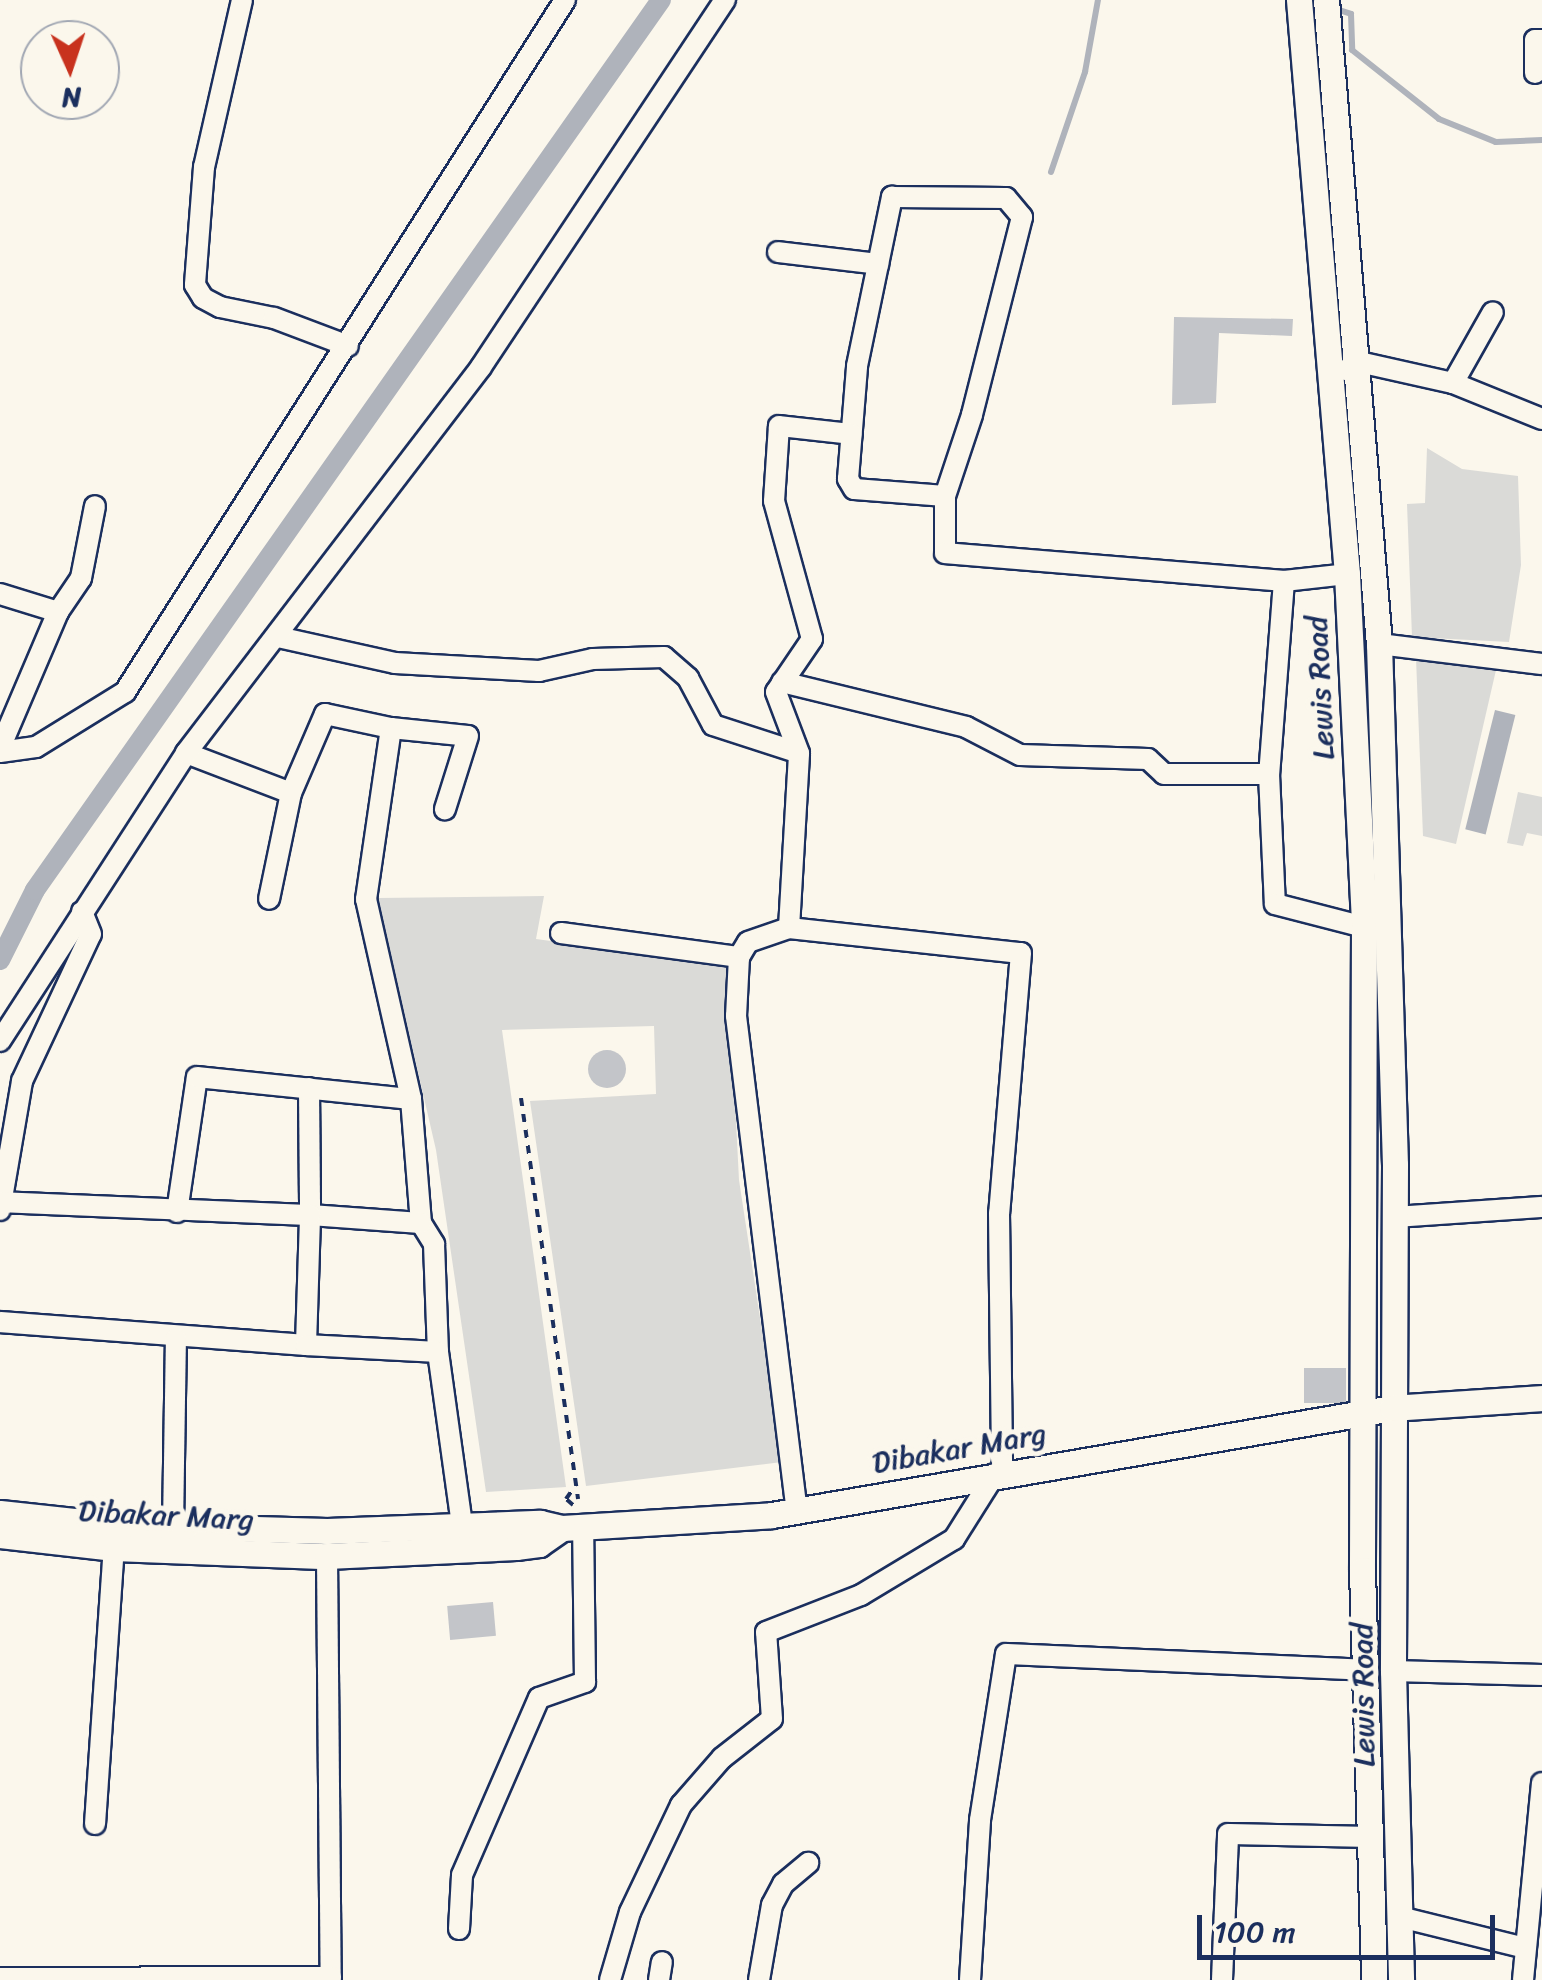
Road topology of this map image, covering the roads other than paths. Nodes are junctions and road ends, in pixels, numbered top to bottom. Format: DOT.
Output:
graph roads {
  1 [pos="242,0"];
  2 [pos="565,0"];
  3 [pos="725,0"];
  4 [pos="1298,0"];
  5 [pos="1326,0"];
  6 [pos="1542,40"];
  7 [pos="1535,72"];
  8 [pos="778,252"];
  9 [pos="878,264"];
  10 [pos="1493,312"];
  11 [pos="348,346"];
  12 [pos="1358,362"];
  13 [pos="1330,380"];
  14 [pos="1453,383"];
  15 [pos="1542,419"];
  16 [pos="852,434"];
  17 [pos="945,496"];
  18 [pos="95,506"];
  19 [pos="1347,574"];
  20 [pos="1284,580"];
  21 [pos="0,594"];
  22 [pos="58,612"];
  23 [pos="278,637"];
  24 [pos="1379,644"];
  25 [pos="1542,664"];
  26 [pos="782,682"];
  27 [pos="391,728"];
  28 [pos="0,750"];
  29 [pos="186,753"];
  30 [pos="799,753"];
  31 [pos="1270,774"];
  32 [pos="291,793"];
  33 [pos="445,809"];
  34 [pos="269,899"];
  35 [pos="82,912"];
  36 [pos="1364,927"];
  37 [pos="790,928"];
  38 [pos="561,933"];
  39 [pos="738,957"];
  40 [pos="0,1041"];
  41 [pos="308,1088"];
  42 [pos="411,1099"];
  43 [pos="1542,1206"];
  44 [pos="1,1207"];
  45 [pos="177,1212"];
  46 [pos="310,1215"];
  47 [pos="1394,1218"];
  48 [pos="421,1223"];
  49 [pos="0,1322"];
  50 [pos="176,1339"];
  51 [pos="306,1346"];
  52 [pos="438,1352"];
  53 [pos="1542,1398"];
  54 [pos="1392,1408"];
  55 [pos="1365,1412"];
  56 [pos="998,1474"];
  57 [pos="797,1510"];
  58 [pos="0,1513"];
  59 [pos="575,1522"];
  60 [pos="173,1526"];
  61 [pos="462,1526"];
  62 [pos="0,1535"];
  63 [pos="114,1548"];
  64 [pos="327,1556"];
  65 [pos="1366,1670"];
  66 [pos="1394,1671"];
  67 [pos="1542,1676"];
  68 [pos="1542,1782"];
  69 [pos="95,1824"];
  70 [pos="1372,1836"];
  71 [pos="808,1863"];
  72 [pos="1400,1917"];
  73 [pos="460,1930"];
  74 [pos="1525,1948"];
  75 [pos="0,1978"];
  76 [pos="331,1978"];
  77 [pos="13,1979"];
  78 [pos="610,1980"];
  79 [pos="760,1980"];
  80 [pos="970,1980"];
  81 [pos="1222,1980"];
  82 [pos="1374,1980"];
  83 [pos="1401,1980"];
  84 [pos="1523,1980"];
  1 -- 11 [label="street"];
  2 -- 11 [label="street"];
  3 -- 23 [label="street"];
  4 -- 13 [label="main road, Lewis Road"];
  5 -- 12 [label="main road, Lewis Road"];
  6 -- 7 [label="street"];
  8 -- 9 [label="street"];
  9 -- 16 [label="street"];
  9 -- 17 [label="street"];
  10 -- 14 [label="street"];
  11 -- 28 [label="street"];
  12 -- 13 [label="street"];
  12 -- 14 [label="street"];
  12 -- 24 [label="main road, Lewis Road"];
  13 -- 19 [label="main road, Lewis Road"];
  14 -- 15 [label="street"];
  16 -- 17 [label="street"];
  16 -- 26 [label="street"];
  17 -- 20 [label="street"];
  18 -- 22 [label="street"];
  19 -- 20 [label="street"];
  19 -- 36 [label="main road, Lewis Road"];
  20 -- 31 [label="street"];
  21 -- 22 [label="street"];
  22 -- 28 [label="street"];
  23 -- 29 [label="street"];
  23 -- 30 [label="street"];
  24 -- 25 [label="street"];
  24 -- 47 [label="main road, Lewis Road"];
  26 -- 30 [label="street"];
  26 -- 31 [label="street"];
  27 -- 32 [label="street"];
  27 -- 33 [label="street"];
  27 -- 42 [label="street"];
  29 -- 32 [label="street"];
  29 -- 35 [label="street"];
  30 -- 37 [label="street"];
  31 -- 36 [label="street"];
  32 -- 34 [label="street"];
  35 -- 40 [label="street"];
  35 -- 44 [label="street"];
  36 -- 55 [label="main road, Lewis Road"];
  37 -- 39 [label="street"];
  37 -- 56 [label="street"];
  38 -- 39 [label="street"];
  39 -- 57 [label="street"];
  41 -- 42 [label="street"];
  41 -- 45 [label="street"];
  41 -- 46 [label="street"];
  42 -- 48 [label="street"];
  43 -- 47 [label="street"];
  44 -- 45 [label="street"];
  45 -- 46 [label="street"];
  46 -- 48 [label="street"];
  46 -- 51 [label="street"];
  47 -- 54 [label="main road, Lewis Road"];
  48 -- 52 [label="street"];
  49 -- 50 [label="street"];
  50 -- 51 [label="street"];
  50 -- 60 [label="street"];
  51 -- 52 [label="street"];
  52 -- 61 [label="street"];
  53 -- 54 [label="main road, Dibakar Marg"];
  54 -- 55 [label="main road, Dibakar Marg"];
  54 -- 66 [label="main road, Lewis Road"];
  55 -- 56 [label="main road, Dibakar Marg"];
  55 -- 65 [label="main road, Lewis Road"];
  56 -- 57 [label="main road, Dibakar Marg"];
  56 -- 78 [label="street"];
  57 -- 59 [label="main road, Dibakar Marg"];
  58 -- 60 [label="main road, Dibakar Marg"];
  59 -- 61 [label="main road, Dibakar Marg"];
  59 -- 64 [label="main road, Dibakar Marg"];
  59 -- 73 [label="street"];
  60 -- 61 [label="main road, Dibakar Marg"];
  62 -- 63 [label="main road, Dibakar Marg"];
  63 -- 64 [label="main road, Dibakar Marg"];
  63 -- 69 [label="street"];
  64 -- 76 [label="street"];
  65 -- 70 [label="main road, Lewis Road"];
  65 -- 80 [label="street"];
  66 -- 67 [label="street"];
  66 -- 72 [label="main road, Lewis Road"];
  68 -- 74 [label="street"];
  70 -- 81 [label="street"];
  70 -- 82 [label="main road, Lewis Road"];
  71 -- 79 [label="street"];
  72 -- 74 [label="street"];
  72 -- 83 [label="main road, Lewis Road"];
  74 -- 84 [label="street"];
  75 -- 77 [label="street"];
  76 -- 77 [label="street"];
}
